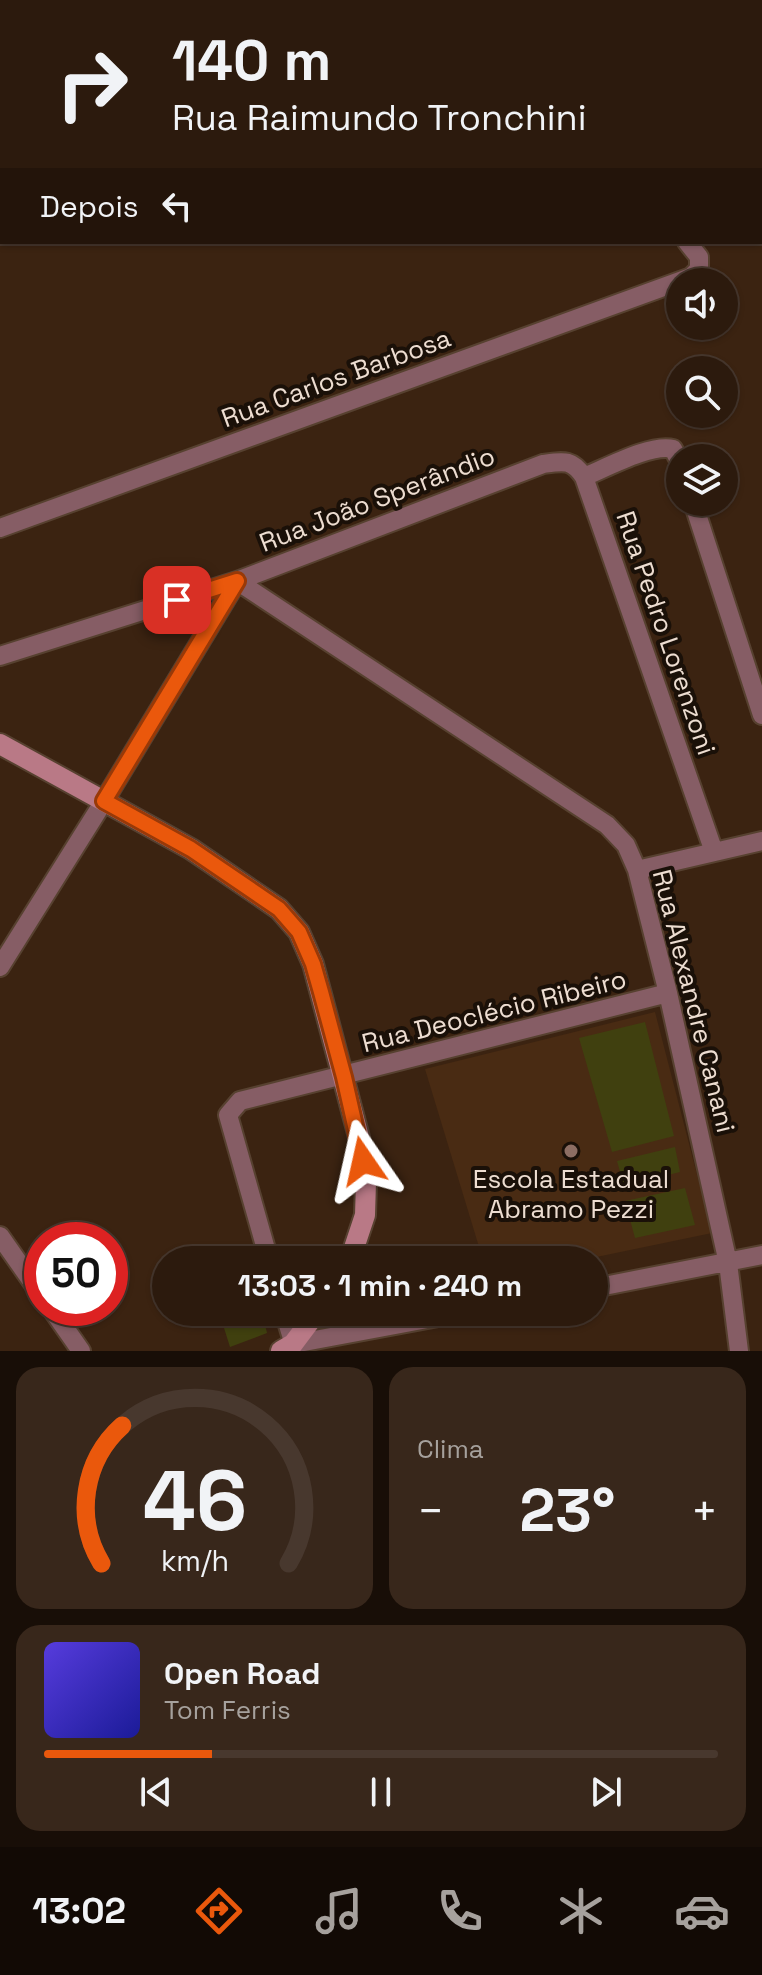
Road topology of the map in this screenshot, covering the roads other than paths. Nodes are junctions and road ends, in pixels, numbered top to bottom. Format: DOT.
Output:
graph roads {
  1 [pos="689,244"];
  2 [pos="666,447"];
  3 [pos="584,477"];
  4 [pos="698,516"];
  5 [pos="0,528"];
  6 [pos="237,581"];
  7 [pos="0,656"];
  8 [pos="762,715"];
  9 [pos="0,744"];
  10 [pos="104,801"];
  11 [pos="762,841"];
  12 [pos="714,852"];
  13 [pos="637,870"];
  14 [pos="0,967"];
  15 [pos="668,993"];
  16 [pos="344,1077"];
  17 [pos="0,1236"];
  18 [pos="265,1246"];
  19 [pos="355,1246"];
  20 [pos="762,1255"];
  21 [pos="728,1263"];
  22 [pos="24,1270"];
  23 [pos="608,1285"];
  24 [pos="64,1326"];
  25 [pos="286,1326"];
  26 [pos="307,1326"];
  27 [pos="399,1326"];
  28 [pos="290,1349"];
  29 [pos="81,1351"];
  30 [pos="739,1351"];
  1 -- 5 [label="street, Rua Carlos Barbosa"];
  2 -- 3 [label="street"];
  3 -- 6 [label="street, Rua João Sperândio"];
  3 -- 12 [label="street, Rua Pedro Lorenzoni"];
  4 -- 8 [label="street"];
  6 -- 7 [label="street, Rua João Sperândio"];
  6 -- 10 [label="street"];
  6 -- 13 [label="street, Rua Alexandre Canani"];
  9 -- 10 [label="main road"];
  10 -- 14 [label="street"];
  10 -- 16 [label="main road"];
  11 -- 12 [label="street"];
  12 -- 13 [label="street"];
  13 -- 15 [label="street, Rua Alexandre Canani"];
  15 -- 16 [label="street, Rua Deoclécio Ribeiro"];
  15 -- 21 [label="street, Rua Alexandre Canani"];
  16 -- 18 [label="street, Rua Deoclécio Ribeiro"];
  16 -- 19 [label="main road"];
  17 -- 22 [label="street"];
  20 -- 21 [label="street"];
  21 -- 23 [label="street"];
  21 -- 30 [label="street, Rua Alexandre Canani"];
  24 -- 29 [label="street"];
  25 -- 28 [label="street"];
  26 -- 28 [label="main road"];
  27 -- 28 [label="street"];
}
